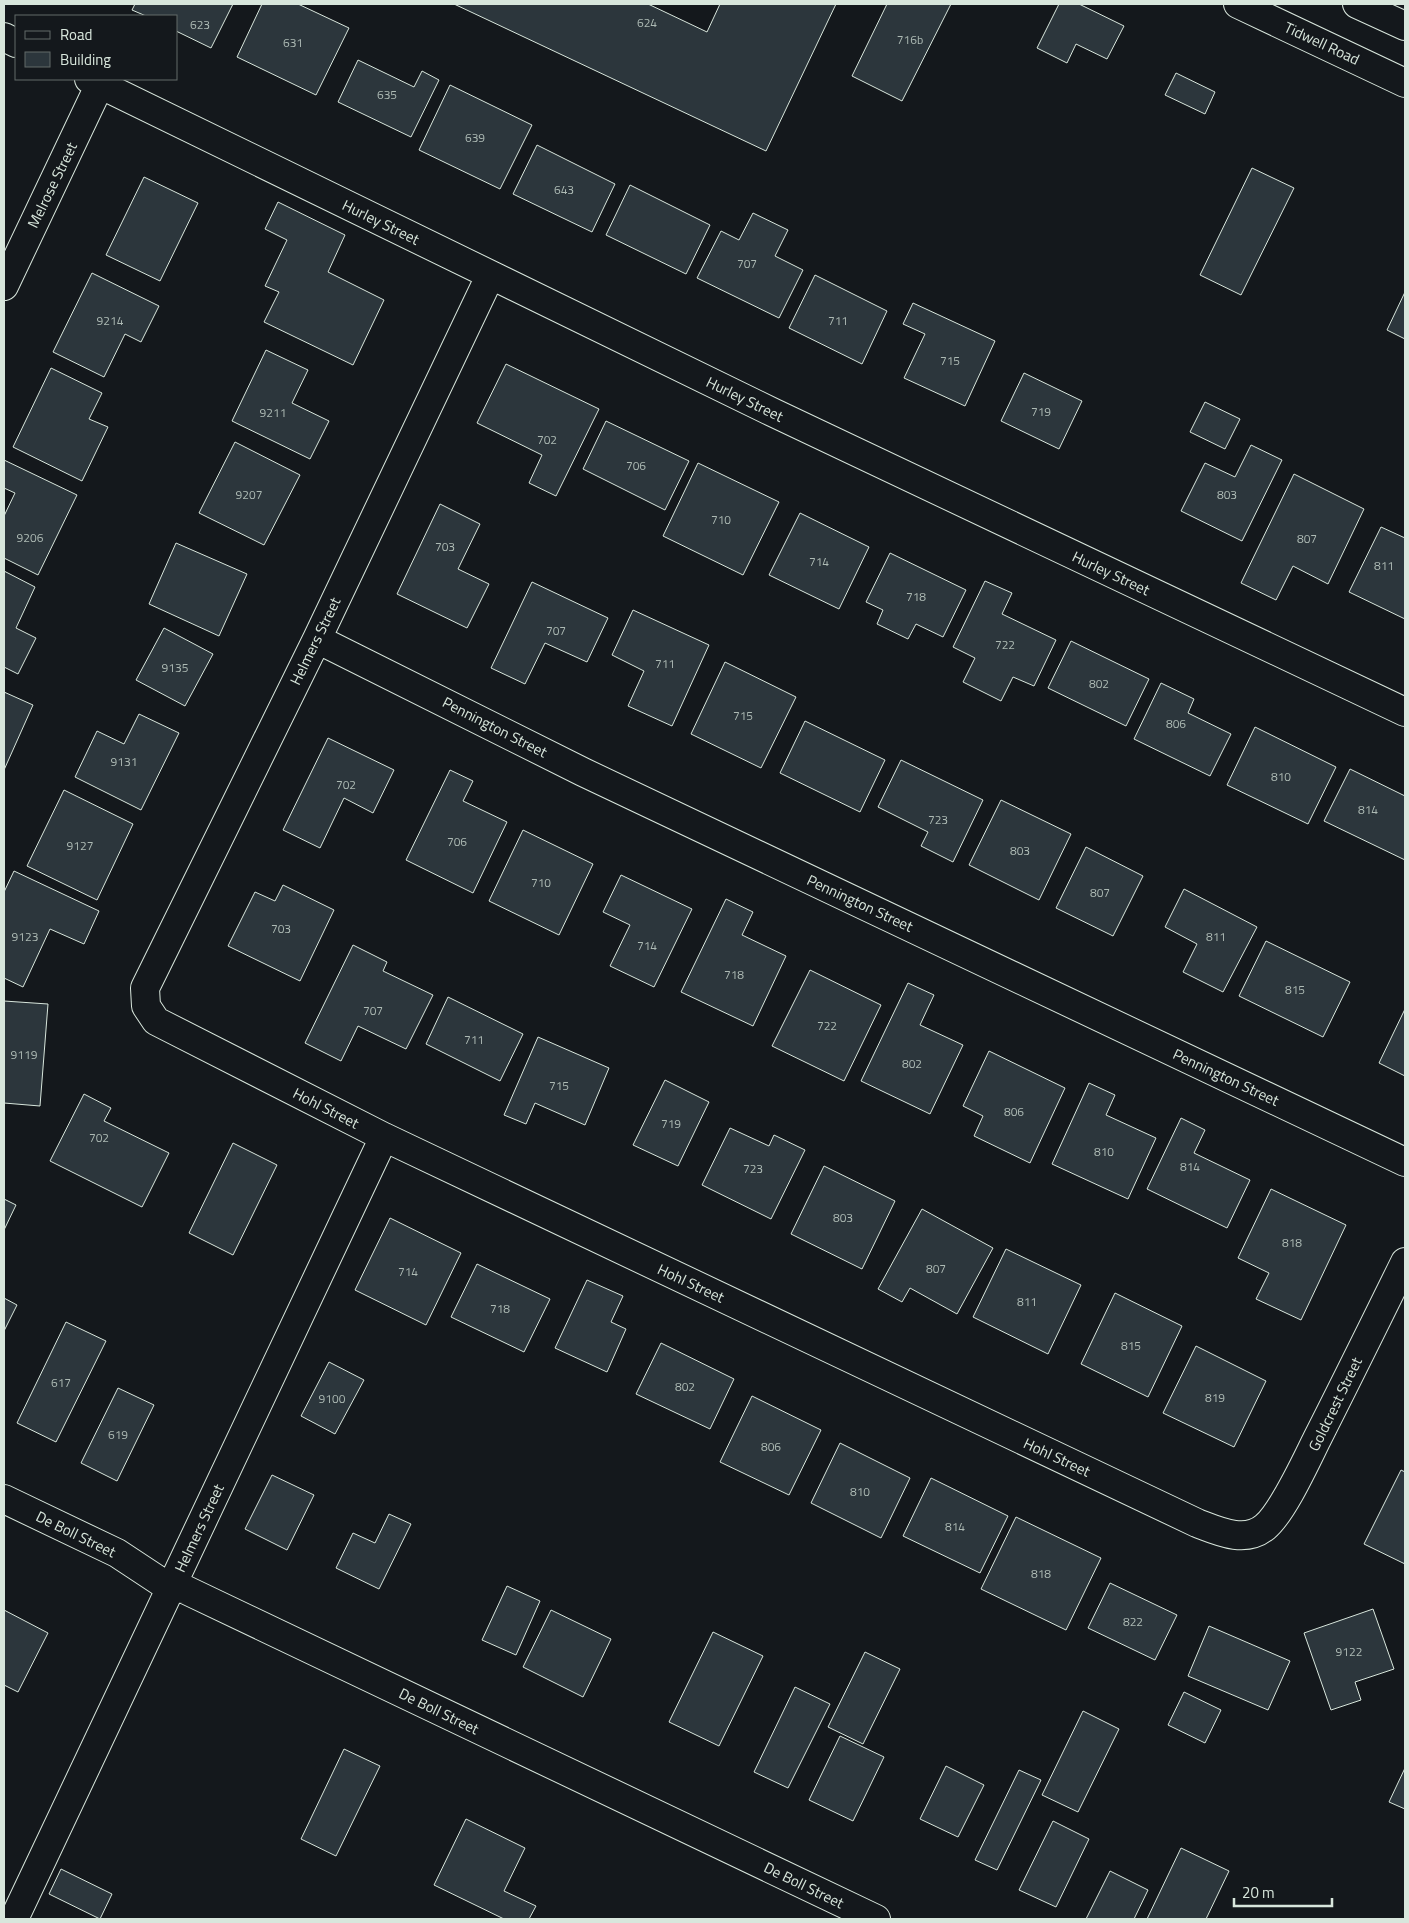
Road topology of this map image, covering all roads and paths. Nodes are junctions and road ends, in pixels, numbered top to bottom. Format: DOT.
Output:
graph roads {
  1 [pos="1238,4"];
  2 [pos="1357,4"];
  3 [pos="1405,26"];
  4 [pos="95,82"];
  5 [pos="1405,82"];
  6 [pos="490,276"];
  7 [pos="4,286"];
  8 [pos="317,639"];
  9 [pos="1405,712"];
  10 [pos="146,1006"];
  11 [pos="384,1137"];
  12 [pos="1405,1162"];
  13 [pos="1405,1262"];
  14 [pos="4,1500"];
  15 [pos="1250,1534"];
  16 [pos="170,1588"];
  17 [pos="14,1919"];
  18 [pos="876,1919"];
  1 -- 5 [label="street, Tidwell Road"];
  2 -- 3 [label="street"];
  4 -- 6 [label="street, Hurley Street"];
  4 -- 7 [label="street, Melrose Street"];
  6 -- 8 [label="street, Helmers Street"];
  6 -- 9 [label="street, Hurley Street"];
  8 -- 10 [label="street, Helmers Street"];
  8 -- 12 [label="street, Pennington Street"];
  10 -- 11 [label="street, Hohl Street"];
  11 -- 15 [label="street, Hohl Street"];
  11 -- 16 [label="street, Helmers Street"];
  13 -- 15 [label="street, Goldcrest Street"];
  14 -- 16 [label="street, De Boll Street"];
  16 -- 17 [label="street, Helmers Street"];
  16 -- 18 [label="street, De Boll Street"];
}
